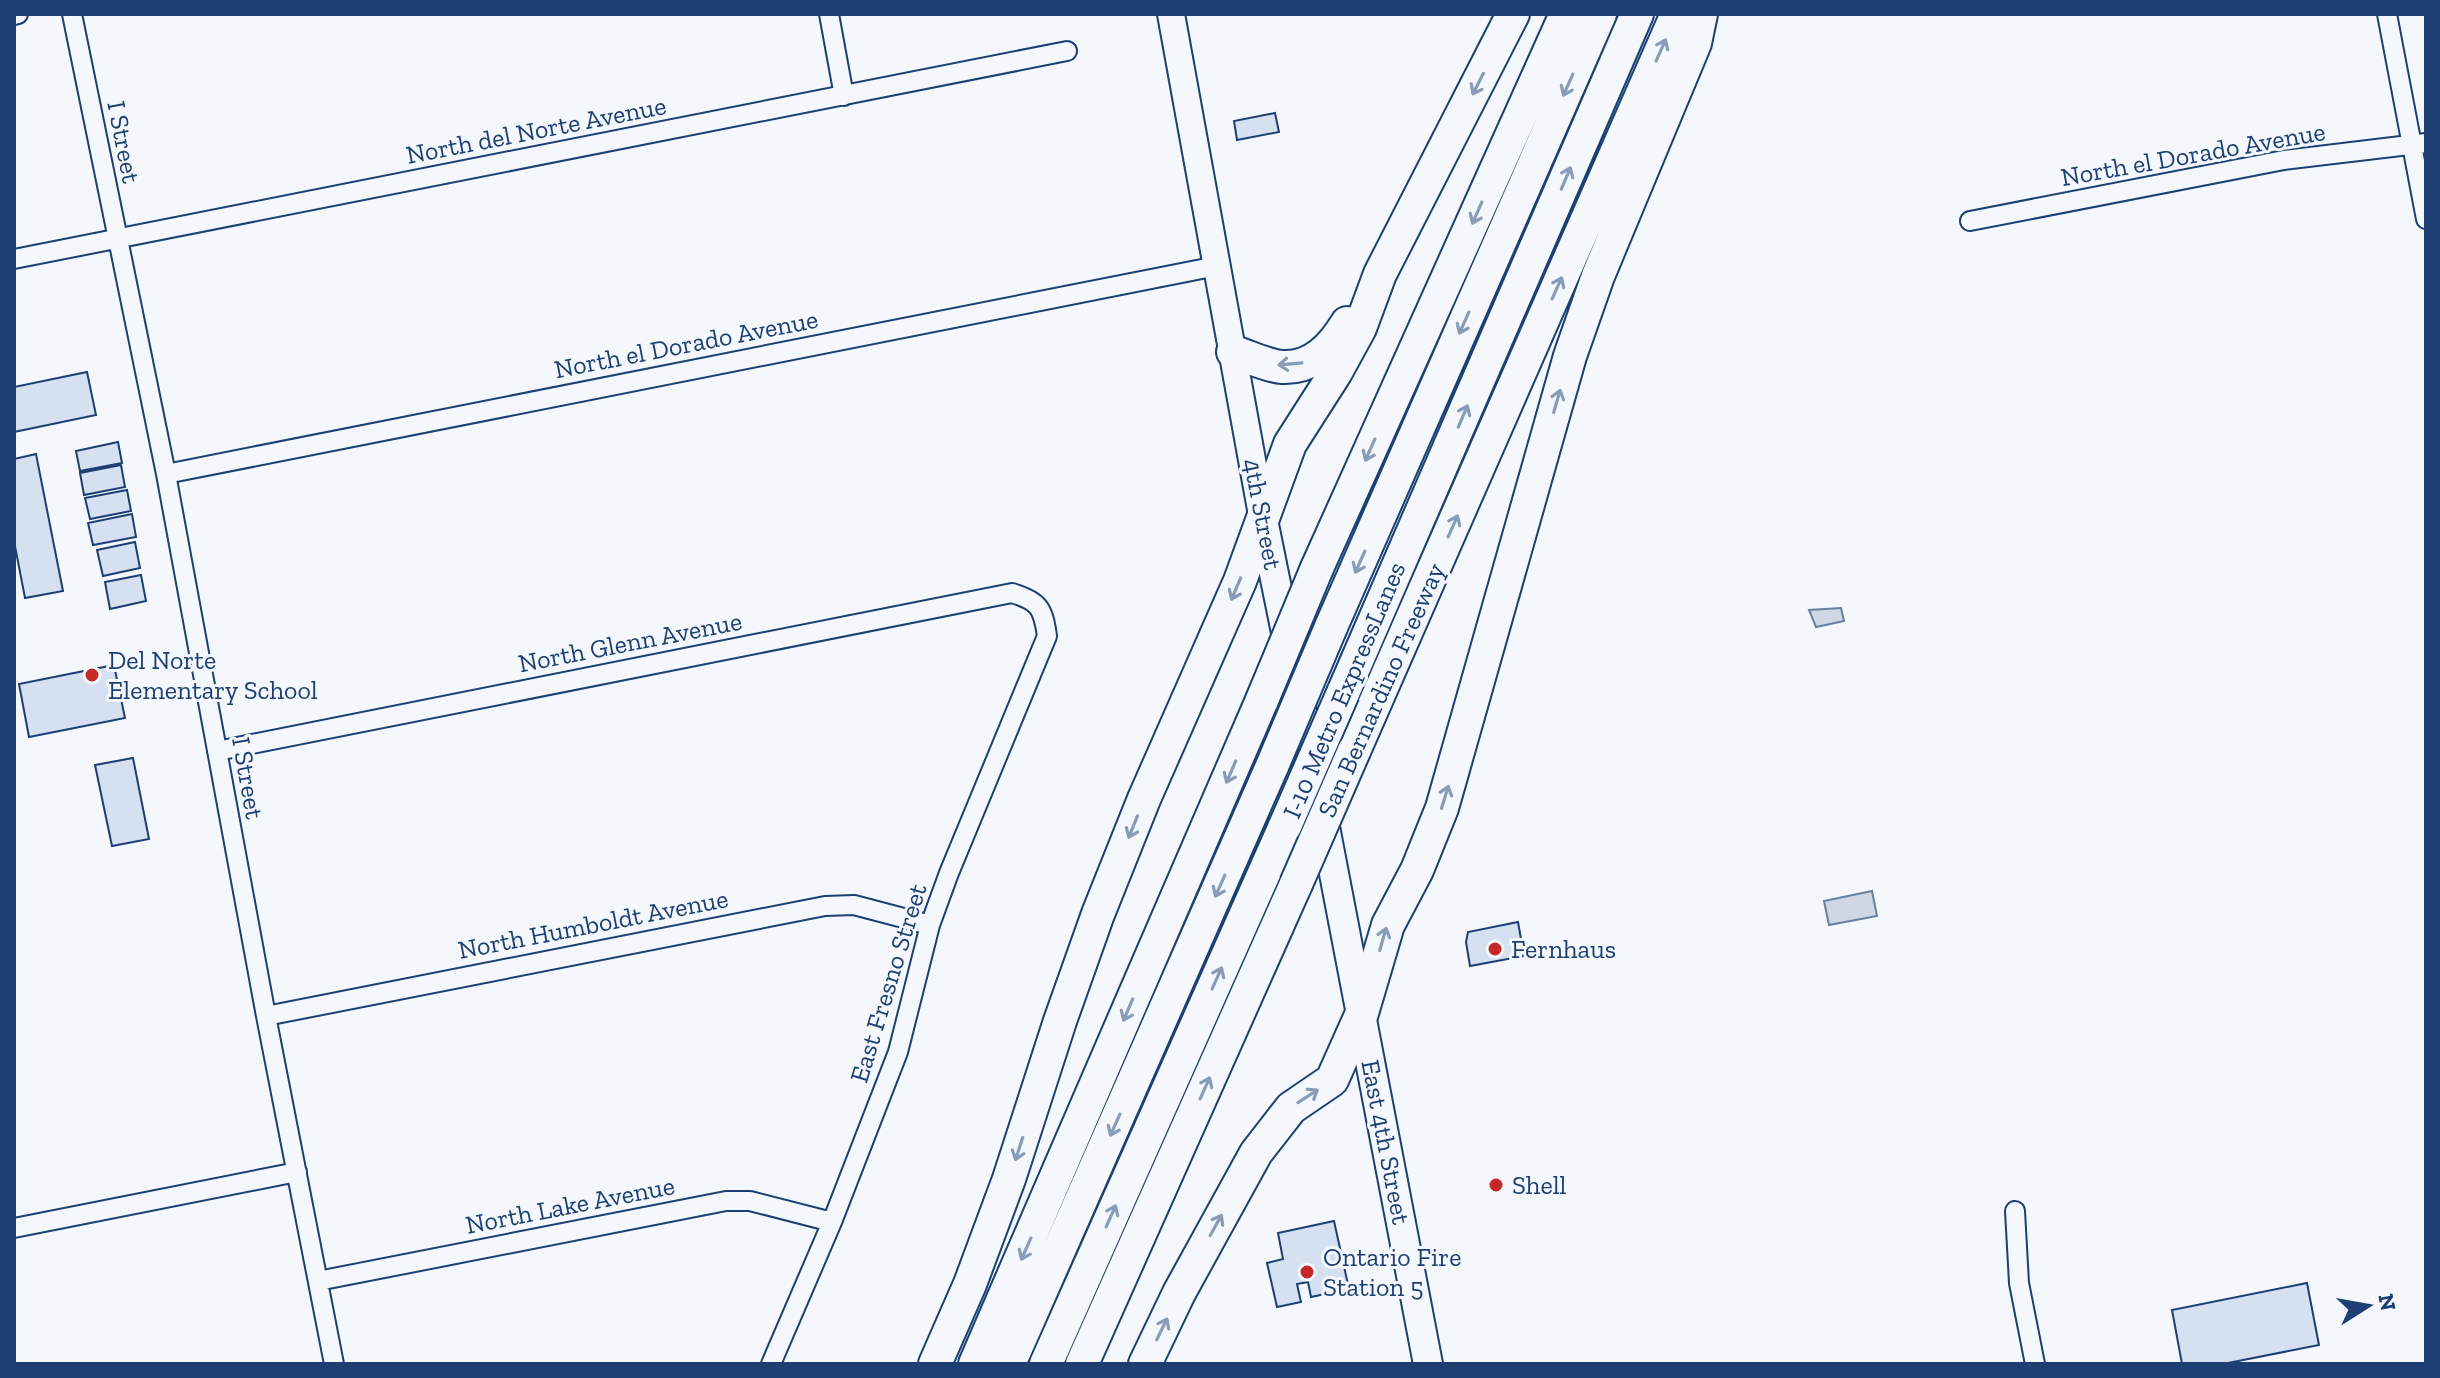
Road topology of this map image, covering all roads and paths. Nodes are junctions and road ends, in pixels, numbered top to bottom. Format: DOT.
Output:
graph roads {
  1 [pos="72,14"];
  2 [pos="829,14"];
  3 [pos="1171,14"];
  4 [pos="1513,14"];
  5 [pos="1566,14"];
  6 [pos="1600,14"];
  7 [pos="1637,14"];
  8 [pos="1677,14"];
  9 [pos="1701,14"];
  10 [pos="2387,14"];
  11 [pos="1067,51"];
  12 [pos="844,96"];
  13 [pos="2419,144"];
  14 [pos="2426,219"];
  15 [pos="1970,221"];
  16 [pos="117,238"];
  17 [pos="14,259"];
  18 [pos="1217,266"];
  19 [pos="1380,274"];
  20 [pos="1233,352"];
  21 [pos="166,474"];
  22 [pos="1262,515"];
  23 [pos="1044,615"];
  24 [pos="217,751"];
  25 [pos="930,925"];
  26 [pos="1362,1013"];
  27 [pos="266,1016"];
  28 [pos="297,1172"];
  29 [pos="2015,1211"];
  30 [pos="832,1222"];
  31 [pos="14,1228"];
  32 [pos="318,1281"];
  33 [pos="334,1364"];
  34 [pos="771,1364"];
  35 [pos="935,1364"];
  36 [pos="975,1364"];
  37 [pos="1009,1364"];
  38 [pos="1046,1364"];
  39 [pos="1082,1364"];
  40 [pos="1145,1364"];
  41 [pos="1428,1364"];
  42 [pos="2035,1364"];
  1 -- 16 [label="street, I Street"];
  2 -- 12 [label="street"];
  3 -- 18 [label="main road, 4th Street"];
  4 -- 19 [label="highway, one-way"];
  5 -- 36 [label="highway, one-way, bridge"];
  6 -- 37 [label="highway, I-10 Metro ExpressLanes, one-way, bridge"];
  38 -- 7 [label="highway, I-10 Metro ExpressLanes, one-way, bridge"];
  39 -- 8 [label="highway, San Bernardino Freeway, one-way, bridge"];
  26 -- 9 [label="highway, one-way"];
  10 -- 13 [label="street"];
  11 -- 12 [label="street, North del Norte Avenue"];
  12 -- 16 [label="street, North del Norte Avenue"];
  13 -- 14 [label="street"];
  13 -- 15 [label="street, North el Dorado Avenue"];
  16 -- 17 [label="street, North del Norte Avenue"];
  16 -- 21 [label="street, I Street"];
  18 -- 20 [label="main road, 4th Street"];
  18 -- 21 [label="street, North el Dorado Avenue"];
  19 -- 20 [label="highway, one-way"];
  19 -- 22 [label="highway"];
  20 -- 22 [label="main road, 4th Street"];
  21 -- 24 [label="street, I Street"];
  22 -- 26 [label="main road, 4th Street"];
  22 -- 35 [label="highway, one-way"];
  23 -- 24 [label="street, North Glenn Avenue"];
  23 -- 25 [label="street, East Fresno Street"];
  24 -- 27 [label="street, I Street"];
  25 -- 27 [label="street, North Humboldt Avenue"];
  25 -- 30 [label="street, East Fresno Street"];
  40 -- 26 [label="highway, one-way"];
  26 -- 41 [label="main road, East 4th Street"];
  27 -- 28 [label="street, I Street"];
  28 -- 31 [label="street"];
  28 -- 32 [label="street, I Street"];
  29 -- 42 [label="street"];
  30 -- 32 [label="street, North Lake Avenue"];
  30 -- 34 [label="street, East Fresno Street"];
  32 -- 33 [label="street, I Street"];
}
